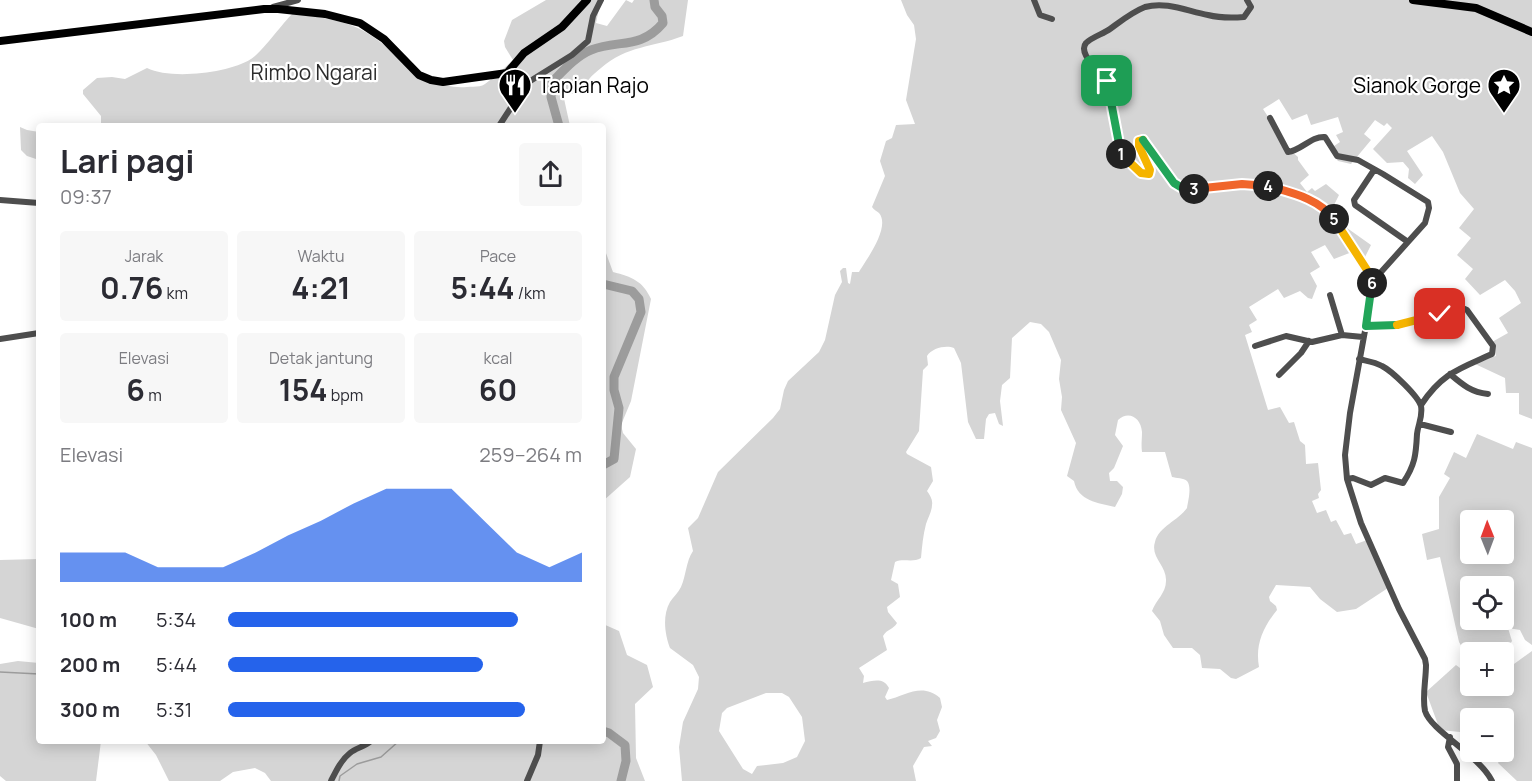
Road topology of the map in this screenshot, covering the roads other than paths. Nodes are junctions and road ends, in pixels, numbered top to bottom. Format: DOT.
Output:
graph roads {
  1 [pos="298,0"];
  2 [pos="587,0"];
  3 [pos="601,0"];
  4 [pos="1034,0"];
  5 [pos="1247,0"];
  6 [pos="1413,0"];
  7 [pos="264,9"];
  8 [pos="1052,19"];
  9 [pos="1532,32"];
  10 [pos="0,41"];
  11 [pos="1270,118"];
  12 [pos="501,123"];
  13 [pos="1374,170"];
  14 [pos="0,200"];
  15 [pos="36,203"];
  16 [pos="1408,242"];
  17 [pos="1372,281"];
  18 [pos="1330,295"];
  19 [pos="1366,326"];
  20 [pos="36,333"];
  21 [pos="1342,335"];
  22 [pos="1363,336"];
  23 [pos="0,339"];
  24 [pos="1309,341"];
  25 [pos="1255,346"];
  26 [pos="1359,360"];
  27 [pos="1450,374"];
  28 [pos="1279,375"];
  29 [pos="1488,394"];
  30 [pos="1421,405"];
  31 [pos="1420,424"];
  32 [pos="1451,432"];
  33 [pos="1347,479"];
  34 [pos="1450,738"];
  35 [pos="368,744"];
  36 [pos="540,744"];
  37 [pos="331,781"];
  38 [pos="527,781"];
  39 [pos="1457,781"];
  40 [pos="1492,781"];
  1 -- 7 [label="street"];
  2 -- 7 [label="main road"];
  3 -- 12 [label="street"];
  4 -- 8 [label="street"];
  5 -- 17 [label="street"];
  6 -- 9 [label="main road"];
  7 -- 10 [label="main road"];
  11 -- 13 [label="street"];
  13 -- 16 [label="street"];
  13 -- 16 [label="street"];
  14 -- 15 [label="street"];
  16 -- 17 [label="street"];
  17 -- 19 [label="street"];
  18 -- 21 [label="street"];
  19 -- 22 [label="street"];
  19 -- 27 [label="street"];
  20 -- 23 [label="street"];
  21 -- 22 [label="street"];
  21 -- 24 [label="street"];
  22 -- 26 [label="street"];
  24 -- 25 [label="street"];
  24 -- 28 [label="street"];
  26 -- 30 [label="street"];
  26 -- 33 [label="street"];
  27 -- 29 [label="street"];
  27 -- 30 [label="street"];
  30 -- 31 [label="street"];
  31 -- 32 [label="street"];
  31 -- 33 [label="street"];
  33 -- 34 [label="street"];
  34 -- 39 [label="street"];
  34 -- 40 [label="street"];
  35 -- 37 [label="street"];
  36 -- 38 [label="street"];
}
